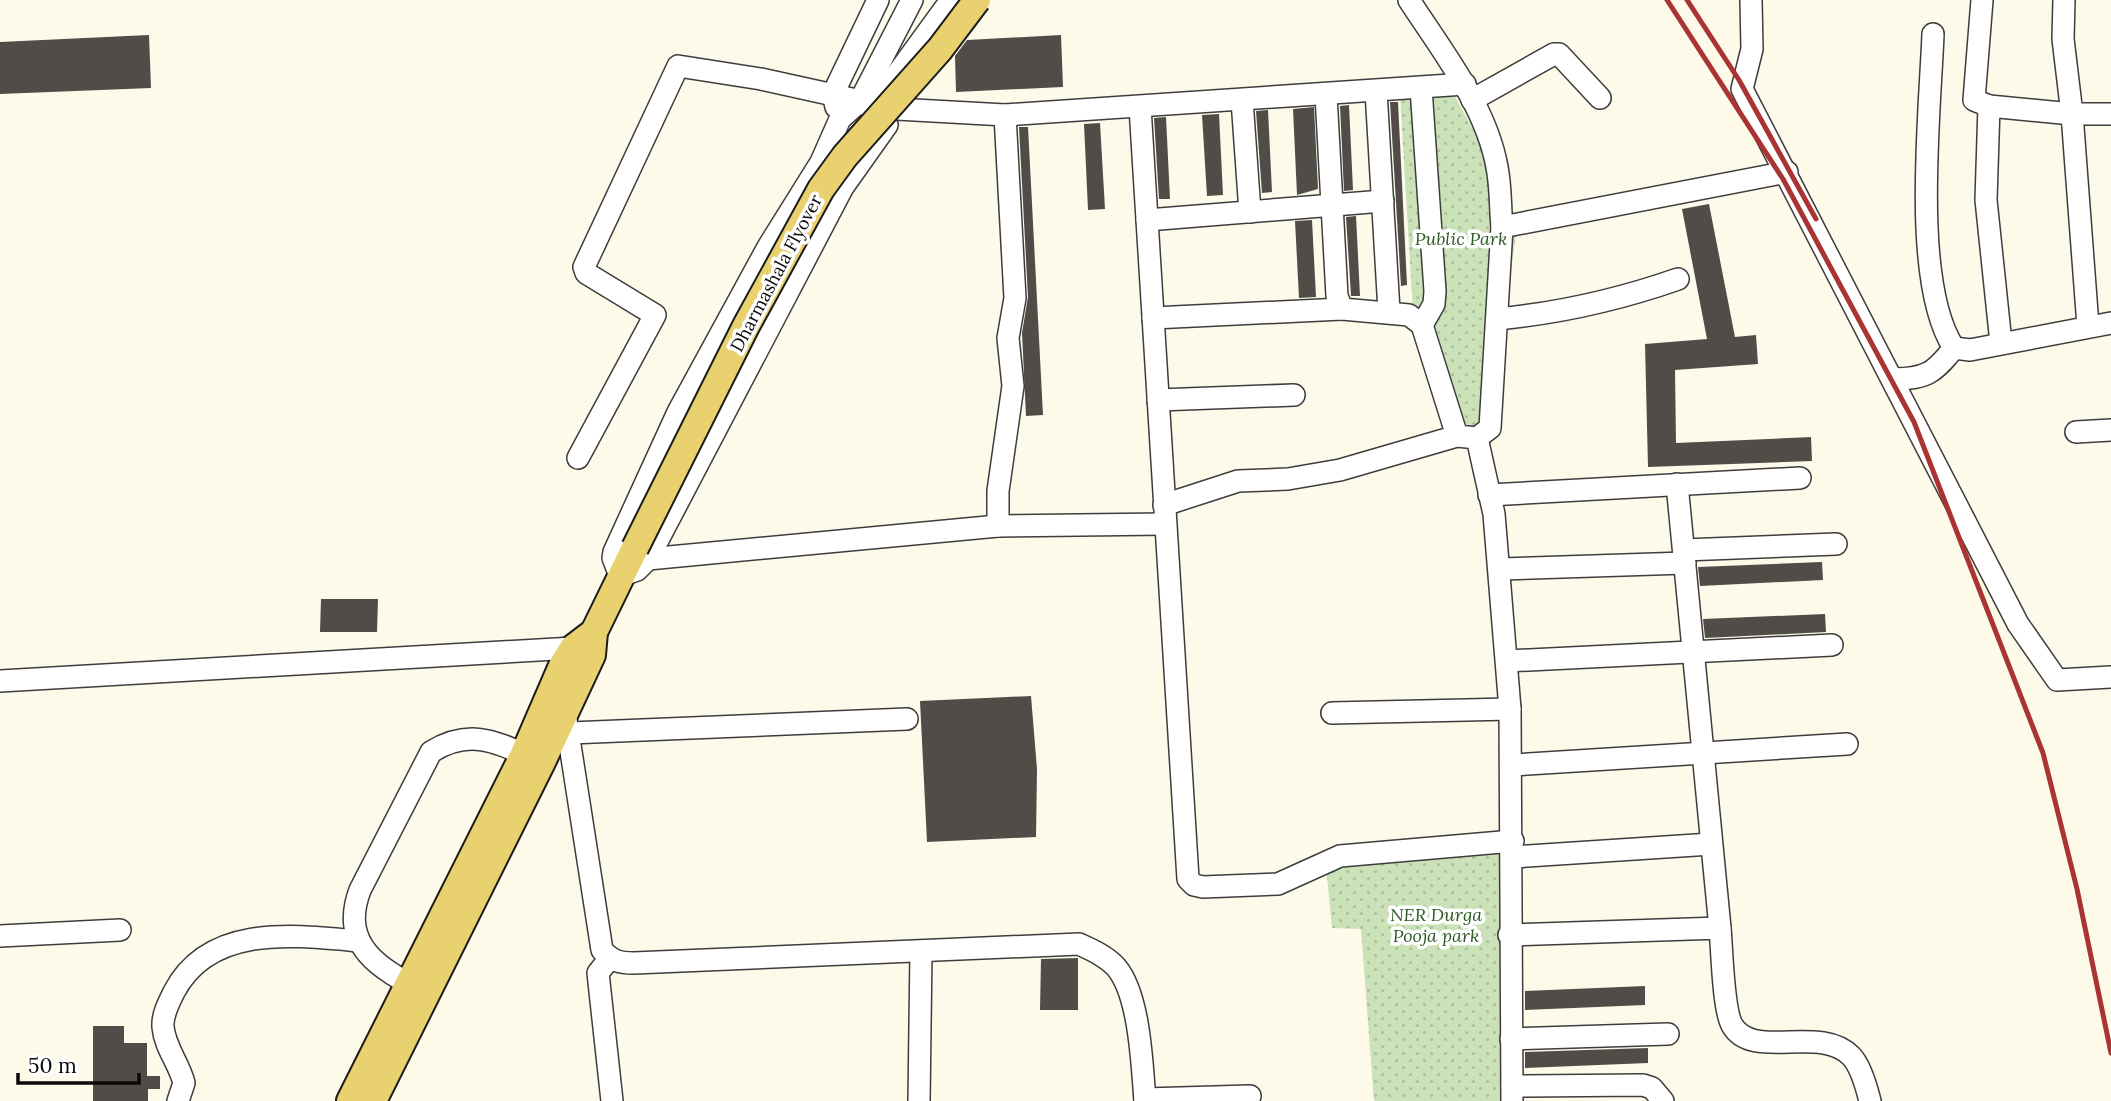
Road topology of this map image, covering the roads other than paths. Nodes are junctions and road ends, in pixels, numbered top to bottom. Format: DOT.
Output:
graph roads {
  1 [pos="878,0"];
  2 [pos="912,0"];
  3 [pos="951,0"];
  4 [pos="977,0"];
  5 [pos="1409,0"];
  6 [pos="1751,0"];
  7 [pos="1982,0"];
  8 [pos="2064,0"];
  9 [pos="1933,34"];
  10 [pos="1421,88"];
  11 [pos="1376,91"];
  12 [pos="1469,92"];
  13 [pos="833,94"];
  14 [pos="1326,95"];
  15 [pos="1600,98"];
  16 [pos="1242,100"];
  17 [pos="878,105"];
  18 [pos="1989,106"];
  19 [pos="1140,107"];
  20 [pos="2072,114"];
  21 [pos="2111,114"];
  22 [pos="1005,115"];
  23 [pos="840,119"];
  24 [pos="821,162"];
  25 [pos="1787,172"];
  26 [pos="1383,201"];
  27 [pos="1332,206"];
  28 [pos="1250,212"];
  29 [pos="1147,220"];
  30 [pos="1502,227"];
  31 [pos="1678,279"];
  32 [pos="1342,309"];
  33 [pos="1389,312"];
  34 [pos="1153,318"];
  35 [pos="1497,319"];
  36 [pos="2111,323"];
  37 [pos="1422,326"];
  38 [pos="2088,326"];
  39 [pos="2001,344"];
  40 [pos="1954,348"];
  41 [pos="1893,379"];
  42 [pos="1294,395"];
  43 [pos="1158,400"];
  44 [pos="2111,430"];
  45 [pos="2076,432"];
  46 [pos="1467,437"];
  47 [pos="578,458"];
  48 [pos="1800,478"];
  49 [pos="1677,484"];
  50 [pos="1489,495"];
  51 [pos="1165,514"];
  52 [pos="998,526"];
  53 [pos="1836,544"];
  54 [pos="641,554"];
  55 [pos="1684,557"];
  56 [pos="1500,569"];
  57 [pos="620,576"];
  58 [pos="586,645"];
  59 [pos="1832,645"];
  60 [pos="1693,654"];
  61 [pos="1507,661"];
  62 [pos="2111,677"];
  63 [pos="0,681"];
  64 [pos="1510,709"];
  65 [pos="1332,713"];
  66 [pos="907,719"];
  67 [pos="567,723"];
  68 [pos="1847,744"];
  69 [pos="1702,755"];
  70 [pos="533,758"];
  71 [pos="1513,765"];
  72 [pos="1712,844"];
  73 [pos="1513,849"];
  74 [pos="1720,928"];
  75 [pos="120,930"];
  76 [pos="1509,935"];
  77 [pos="0,936"];
  78 [pos="359,941"];
  79 [pos="921,951"];
  80 [pos="610,958"];
  81 [pos="416,988"];
  82 [pos="1668,1034"];
  83 [pos="1511,1039"];
  84 [pos="1512,1094"];
  85 [pos="1250,1096"];
  86 [pos="1145,1100"];
  87 [pos="178,1101"];
  88 [pos="351,1101"];
  89 [pos="373,1101"];
  90 [pos="612,1101"];
  91 [pos="919,1101"];
  92 [pos="1663,1101"];
  93 [pos="1870,1101"];
  1 -- 13 [label="street"];
  2 -- 17 [label="street"];
  3 -- 17 [label="street"];
  4 -- 54 [label="main road, Dharmashala Flyover, bridge"];
  5 -- 12 [label="street"];
  6 -- 25 [label="street"];
  7 -- 18 [label="street"];
  8 -- 20 [label="street"];
  9 -- 40 [label="street"];
  10 -- 11 [label="street"];
  10 -- 12 [label="street"];
  10 -- 37 [label="street"];
  11 -- 14 [label="street"];
  11 -- 26 [label="street"];
  12 -- 15 [label="street"];
  12 -- 30 [label="street"];
  13 -- 17 [label="street"];
  13 -- 23 [label="street"];
  13 -- 47 [label="street"];
  14 -- 16 [label="street"];
  14 -- 27 [label="street"];
  16 -- 19 [label="street"];
  16 -- 28 [label="street"];
  17 -- 22 [label="street"];
  17 -- 23 [label="street"];
  17 -- 24 [label="street"];
  17 -- 54 [label="street"];
  18 -- 20 [label="street"];
  18 -- 39 [label="street"];
  19 -- 22 [label="street"];
  19 -- 29 [label="street"];
  20 -- 21 [label="street"];
  20 -- 38 [label="street"];
  22 -- 52 [label="street"];
  23 -- 24 [label="street"];
  24 -- 57 [label="street"];
  25 -- 30 [label="street"];
  25 -- 41 [label="street"];
  26 -- 27 [label="street"];
  26 -- 33 [label="street"];
  27 -- 28 [label="street"];
  27 -- 32 [label="street"];
  28 -- 29 [label="street"];
  29 -- 34 [label="street"];
  30 -- 35 [label="street"];
  31 -- 35 [label="street"];
  32 -- 33 [label="street"];
  32 -- 34 [label="street"];
  33 -- 37 [label="street"];
  34 -- 43 [label="street"];
  35 -- 46 [label="street"];
  36 -- 38 [label="street"];
  37 -- 46 [label="street"];
  38 -- 39 [label="street"];
  39 -- 40 [label="street"];
  40 -- 41 [label="street"];
  41 -- 62 [label="street"];
  42 -- 43 [label="street"];
  43 -- 51 [label="street"];
  44 -- 45 [label="street"];
  46 -- 50 [label="street"];
  46 -- 51 [label="street"];
  48 -- 49 [label="street"];
  49 -- 50 [label="street"];
  49 -- 55 [label="street"];
  50 -- 56 [label="street"];
  51 -- 52 [label="street"];
  51 -- 73 [label="street"];
  52 -- 54 [label="street"];
  53 -- 55 [label="street"];
  54 -- 57 [label="main road, Dharmashala Flyover"];
  55 -- 56 [label="street"];
  55 -- 60 [label="street"];
  56 -- 61 [label="street"];
  57 -- 58 [label="main road, Dharmashala Flyover"];
  58 -- 63 [label="street"];
  58 -- 67 [label="main road"];
  58 -- 70 [label="main road"];
  59 -- 60 [label="street"];
  60 -- 61 [label="street"];
  60 -- 69 [label="street"];
  61 -- 64 [label="street"];
  64 -- 65 [label="street"];
  64 -- 71 [label="street"];
  66 -- 67 [label="street"];
  67 -- 70 [label="main road"];
  67 -- 80 [label="street"];
  68 -- 69 [label="street"];
  69 -- 71 [label="street"];
  69 -- 72 [label="street"];
  70 -- 78 [label="street"];
  70 -- 81 [label="main road"];
  71 -- 73 [label="street"];
  72 -- 73 [label="street"];
  72 -- 74 [label="street"];
  73 -- 76 [label="street"];
  74 -- 76 [label="street"];
  74 -- 93 [label="street"];
  75 -- 77 [label="street"];
  76 -- 83 [label="street"];
  78 -- 81 [label="street"];
  78 -- 87 [label="street"];
  79 -- 80 [label="street"];
  79 -- 86 [label="street"];
  79 -- 91 [label="street"];
  80 -- 90 [label="street"];
  81 -- 88 [label="main road"];
  81 -- 89 [label="main road"];
  82 -- 83 [label="street"];
  83 -- 84 [label="street"];
  84 -- 92 [label="street"];
  85 -- 86 [label="street"];
}
